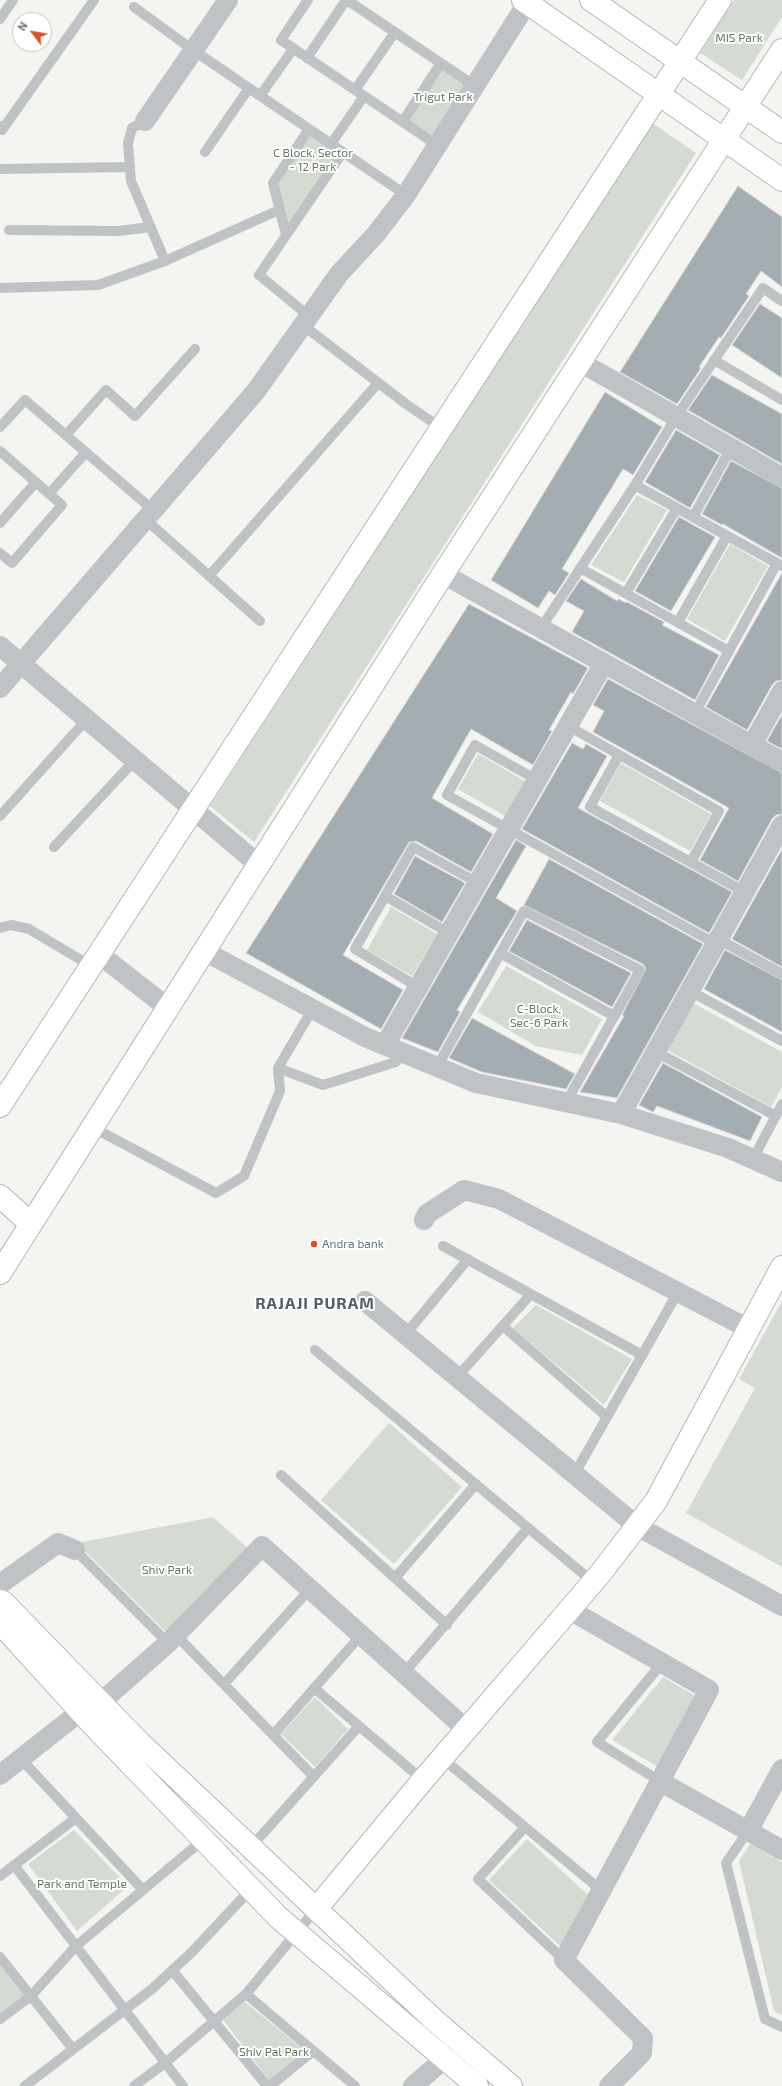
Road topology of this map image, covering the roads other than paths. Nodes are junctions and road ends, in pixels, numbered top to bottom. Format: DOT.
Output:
graph roads {
  1 [pos="13,0"];
  2 [pos="94,0"];
  3 [pos="228,0"];
  4 [pos="308,0"];
  5 [pos="346,0"];
  6 [pos="591,0"];
  7 [pos="720,0"];
  8 [pos="526,1"];
  9 [pos="134,8"];
  10 [pos="0,19"];
  11 [pos="395,32"];
  12 [pos="293,49"];
  13 [pos="193,50"];
  14 [pos="782,50"];
  15 [pos="307,58"];
  16 [pos="680,61"];
  17 [pos="441,63"];
  18 [pos="475,86"];
  19 [pos="248,88"];
  20 [pos="355,90"];
  21 [pos="658,94"];
  22 [pos="260,96"];
  23 [pos="364,96"];
  24 [pos="745,107"];
  25 [pos="145,121"];
  26 [pos="403,121"];
  27 [pos="0,126"];
  28 [pos="309,129"];
  29 [pos="782,132"];
  30 [pos="724,140"];
  31 [pos="331,144"];
  32 [pos="437,145"];
  33 [pos="205,152"];
  34 [pos="343,152"];
  35 [pos="130,167"];
  36 [pos="0,169"];
  37 [pos="782,180"];
  38 [pos="406,195"];
  39 [pos="280,210"];
  40 [pos="151,227"];
  41 [pos="9,230"];
  42 [pos="286,235"];
  43 [pos="165,260"];
  44 [pos="0,288"];
  45 [pos="782,301"];
  46 [pos="307,322"];
  47 [pos="195,349"];
  48 [pos="714,360"];
  49 [pos="580,362"];
  50 [pos="378,383"];
  51 [pos="782,400"];
  52 [pos="676,417"];
  53 [pos="0,427"];
  54 [pos="441,428"];
  55 [pos="66,435"];
  56 [pos="731,448"];
  57 [pos="0,451"];
  58 [pos="86,452"];
  59 [pos="782,477"];
  60 [pos="36,482"];
  61 [pos="635,485"];
  62 [pos="49,494"];
  63 [pos="676,508"];
  64 [pos="149,515"];
  65 [pos="693,517"];
  66 [pos="0,523"];
  67 [pos="727,536"];
  68 [pos="0,553"];
  69 [pos="780,565"];
  70 [pos="580,568"];
  71 [pos="443,574"];
  72 [pos="209,576"];
  73 [pos="626,593"];
  74 [pos="260,621"];
  75 [pos="678,622"];
  76 [pos="541,628"];
  77 [pos="0,646"];
  78 [pos="729,651"];
  79 [pos="604,663"];
  80 [pos="21,664"];
  81 [pos="0,688"];
  82 [pos="782,691"];
  83 [pos="695,713"];
  84 [pos="87,719"];
  85 [pos="568,726"];
  86 [pos="752,745"];
  87 [pos="619,755"];
  88 [pos="135,760"];
  89 [pos="782,762"];
  90 [pos="537,780"];
  91 [pos="193,809"];
  92 [pos="0,816"];
  93 [pos="782,825"];
  94 [pos="509,829"];
  95 [pos="54,847"];
  96 [pos="691,862"];
  97 [pos="259,865"];
  98 [pos="478,883"];
  99 [pos="745,892"];
  100 [pos="385,896"];
  101 [pos="0,928"];
  102 [pos="449,933"];
  103 [pos="717,941"];
  104 [pos="204,951"];
  105 [pos="500,953"];
  106 [pos="95,960"];
  107 [pos="782,974"];
  108 [pos="418,987"];
  109 [pos="690,990"];
  110 [pos="168,1008"];
  111 [pos="312,1010"];
  112 [pos="614,1016"];
  113 [pos="782,1041"];
  114 [pos="385,1045"];
  115 [pos="656,1052"];
  116 [pos="403,1053"];
  117 [pos="437,1067"];
  118 [pos="278,1068"];
  119 [pos="567,1101"];
  120 [pos="782,1104"];
  121 [pos="0,1106"];
  122 [pos="621,1114"];
  123 [pos="776,1116"];
  124 [pos="92,1127"];
  125 [pos="753,1159"];
  126 [pos="782,1172"];
  127 [pos="0,1196"];
  128 [pos="424,1220"];
  129 [pos="31,1224"];
  130 [pos="443,1246"];
  131 [pos="468,1259"];
  132 [pos="782,1267"];
  133 [pos="0,1273"];
  134 [pos="678,1292"];
  135 [pos="531,1294"];
  136 [pos="365,1301"];
  137 [pos="503,1326"];
  138 [pos="749,1329"];
  139 [pos="405,1334"];
  140 [pos="316,1350"];
  141 [pos="642,1355"];
  142 [pos="457,1378"];
  143 [pos="607,1417"];
  144 [pos="281,1475"];
  145 [pos="574,1475"];
  146 [pos="476,1484"];
  147 [pos="637,1526"];
  148 [pos="528,1528"];
  149 [pos="74,1550"];
  150 [pos="395,1578"];
  151 [pos="593,1582"];
  152 [pos="0,1584"];
  153 [pos="310,1589"];
  154 [pos="0,1601"];
  155 [pos="782,1606"];
  156 [pos="570,1610"];
  157 [pos="0,1623"];
  158 [pos="447,1625"];
  159 [pos="361,1635"];
  160 [pos="172,1639"];
  161 [pos="662,1663"];
  162 [pos="404,1673"];
  163 [pos="224,1684"];
  164 [pos="314,1688"];
  165 [pos="90,1707"];
  166 [pos="359,1726"];
  167 [pos="466,1730"];
  168 [pos="273,1735"];
  169 [pos="442,1758"];
  170 [pos="21,1759"];
  171 [pos="782,1769"];
  172 [pos="0,1775"];
  173 [pos="314,1777"];
  174 [pos="423,1780"];
  175 [pos="661,1782"];
  176 [pos="76,1818"];
  177 [pos="525,1827"];
  178 [pos="748,1831"];
  179 [pos="204,1839"];
  180 [pos="251,1847"];
  181 [pos="782,1850"];
  182 [pos="14,1865"];
  183 [pos="0,1876"];
  184 [pos="251,1889"];
  185 [pos="143,1890"];
  186 [pos="602,1891"];
  187 [pos="316,1909"];
  188 [pos="296,1933"];
  189 [pos="76,1946"];
  190 [pos="0,1957"];
  191 [pos="564,1960"];
  192 [pos="172,1970"];
  193 [pos="246,1994"];
  194 [pos="31,1996"];
  195 [pos="124,2010"];
  196 [pos="0,2019"];
  197 [pos="214,2020"];
  198 [pos="782,2027"];
  199 [pos="462,2044"];
  200 [pos="73,2049"];
  201 [pos="313,2051"];
  202 [pos="446,2058"];
  203 [pos="165,2063"];
  204 [pos="26,2086"];
  205 [pos="134,2086"];
  206 [pos="183,2086"];
  207 [pos="269,2086"];
  208 [pos="355,2086"];
  209 [pos="413,2086"];
  210 [pos="477,2086"];
  211 [pos="511,2086"];
  212 [pos="609,2086"];
  1 -- 10 [label="lane"];
  2 -- 27 [label="lane"];
  3 -- 13 [label="street"];
  4 -- 12 [label="lane"];
  5 -- 11 [label="lane"];
  5 -- 15 [label="lane"];
  6 -- 16 [label="street"];
  7 -- 16 [label="street"];
  8 -- 18 [label="street"];
  8 -- 21 [label="street"];
  9 -- 13 [label="lane"];
  11 -- 17 [label="lane"];
  11 -- 20 [label="lane"];
  12 -- 15 [label="lane"];
  12 -- 22 [label="lane"];
  13 -- 19 [label="lane"];
  13 -- 25 [label="street"];
  14 -- 24 [label="street"];
  15 -- 20 [label="lane"];
  16 -- 21 [label="street"];
  16 -- 24 [label="street"];
  17 -- 18 [label="lane"];
  17 -- 26 [label="lane"];
  18 -- 32 [label="street"];
  19 -- 22 [label="lane"];
  19 -- 33 [label="lane"];
  20 -- 23 [label="lane"];
  21 -- 30 [label="street"];
  21 -- 54 [label="street"];
  22 -- 28 [label="lane"];
  23 -- 26 [label="lane"];
  23 -- 31 [label="lane"];
  24 -- 29 [label="street"];
  24 -- 30 [label="street"];
  25 -- 35 [label="lane"];
  26 -- 32 [label="lane"];
  28 -- 31 [label="lane"];
  28 -- 39 [label="lane"];
  30 -- 37 [label="street"];
  30 -- 49 [label="street"];
  31 -- 34 [label="lane"];
  32 -- 38 [label="street"];
  34 -- 38 [label="lane"];
  34 -- 42 [label="lane"];
  35 -- 36 [label="lane"];
  35 -- 40 [label="lane"];
  38 -- 46 [label="street"];
  39 -- 42 [label="lane"];
  39 -- 43 [label="lane"];
  40 -- 41 [label="lane"];
  40 -- 43 [label="lane"];
  42 -- 46 [label="lane"];
  43 -- 44 [label="lane"];
  45 -- 48 [label="lane"];
  46 -- 50 [label="lane"];
  46 -- 64 [label="street"];
  47 -- 55 [label="lane"];
  48 -- 51 [label="lane"];
  48 -- 52 [label="lane"];
  49 -- 52 [label="street"];
  49 -- 71 [label="street"];
  50 -- 54 [label="lane"];
  50 -- 72 [label="lane"];
  52 -- 56 [label="street"];
  52 -- 61 [label="lane"];
  53 -- 55 [label="lane"];
  54 -- 91 [label="street"];
  55 -- 58 [label="lane"];
  56 -- 59 [label="street"];
  56 -- 65 [label="lane"];
  57 -- 60 [label="lane"];
  58 -- 62 [label="lane"];
  58 -- 64 [label="lane"];
  60 -- 62 [label="lane"];
  60 -- 66 [label="lane"];
  61 -- 63 [label="lane"];
  61 -- 70 [label="lane"];
  62 -- 68 [label="lane"];
  63 -- 65 [label="lane"];
  63 -- 73 [label="lane"];
  64 -- 72 [label="lane"];
  64 -- 80 [label="street"];
  65 -- 67 [label="lane"];
  67 -- 69 [label="lane"];
  67 -- 75 [label="lane"];
  69 -- 78 [label="lane"];
  70 -- 73 [label="lane"];
  70 -- 76 [label="lane"];
  71 -- 76 [label="street"];
  71 -- 97 [label="street"];
  72 -- 74 [label="lane"];
  73 -- 75 [label="lane"];
  75 -- 78 [label="lane"];
  76 -- 79 [label="street"];
  77 -- 80 [label="street"];
  78 -- 83 [label="lane"];
  79 -- 83 [label="street"];
  79 -- 85 [label="street"];
  80 -- 81 [label="street"];
  80 -- 84 [label="street"];
  82 -- 86 [label="street"];
  83 -- 86 [label="street"];
  84 -- 88 [label="street"];
  84 -- 92 [label="lane"];
  85 -- 87 [label="lane"];
  85 -- 90 [label="street"];
  86 -- 89 [label="street"];
  87 -- 96 [label="lane"];
  87 -- 96 [label="lane"];
  88 -- 91 [label="street"];
  88 -- 95 [label="lane"];
  90 -- 94 [label="street"];
  90 -- 94 [label="lane"];
  91 -- 97 [label="street"];
  91 -- 106 [label="street"];
  93 -- 99 [label="street"];
  94 -- 98 [label="street"];
  94 -- 103 [label="lane"];
  96 -- 99 [label="lane"];
  97 -- 104 [label="street"];
  98 -- 100 [label="lane"];
  98 -- 102 [label="street"];
  99 -- 103 [label="street"];
  100 -- 102 [label="lane"];
  100 -- 108 [label="lane"];
  101 -- 106 [label="lane"];
  102 -- 108 [label="street"];
  103 -- 107 [label="lane"];
  103 -- 109 [label="street"];
  104 -- 110 [label="street"];
  104 -- 111 [label="street"];
  105 -- 112 [label="lane"];
  105 -- 112 [label="lane"];
  105 -- 117 [label="lane"];
  106 -- 110 [label="street"];
  106 -- 121 [label="street"];
  108 -- 114 [label="street"];
  109 -- 113 [label="lane"];
  109 -- 115 [label="street"];
  110 -- 124 [label="street"];
  111 -- 114 [label="street"];
  111 -- 118 [label="lane"];
  112 -- 119 [label="lane"];
  114 -- 116 [label="street"];
  115 -- 122 [label="street"];
  115 -- 123 [label="lane"];
  116 -- 117 [label="street"];
  116 -- 118 [label="lane"];
  117 -- 119 [label="street"];
  118 -- 124 [label="lane"];
  119 -- 122 [label="street"];
  120 -- 123 [label="lane"];
  122 -- 125 [label="street"];
  123 -- 125 [label="lane"];
  124 -- 129 [label="street"];
  125 -- 126 [label="street"];
  127 -- 129 [label="street"];
  128 -- 134 [label="street"];
  129 -- 133 [label="street"];
  130 -- 131 [label="lane"];
  131 -- 135 [label="lane"];
  131 -- 139 [label="lane"];
  132 -- 138 [label="street"];
  134 -- 138 [label="street"];
  134 -- 141 [label="lane"];
  135 -- 137 [label="lane"];
  135 -- 141 [label="lane"];
  136 -- 139 [label="street"];
  137 -- 142 [label="lane"];
  137 -- 143 [label="lane"];
  138 -- 147 [label="street"];
  139 -- 142 [label="street"];
  140 -- 146 [label="lane"];
  141 -- 143 [label="lane"];
  142 -- 145 [label="street"];
  143 -- 145 [label="lane"];
  144 -- 150 [label="lane"];
  145 -- 147 [label="street"];
  146 -- 148 [label="lane"];
  146 -- 150 [label="lane"];
  147 -- 151 [label="street"];
  147 -- 155 [label="street"];
  148 -- 151 [label="lane"];
  148 -- 158 [label="lane"];
  149 -- 152 [label="street"];
  149 -- 160 [label="lane"];
  150 -- 158 [label="lane"];
  151 -- 156 [label="street"];
  153 -- 159 [label="street"];
  153 -- 160 [label="street"];
  153 -- 163 [label="lane"];
  154 -- 165 [label="street"];
  156 -- 161 [label="street"];
  156 -- 167 [label="street"];
  157 -- 165 [label="street"];
  158 -- 162 [label="lane"];
  159 -- 162 [label="street"];
  159 -- 164 [label="lane"];
  160 -- 163 [label="lane"];
  160 -- 165 [label="street"];
  161 -- 175 [label="street"];
  161 -- 175 [label="lane"];
  162 -- 167 [label="street"];
  163 -- 168 [label="lane"];
  164 -- 166 [label="lane"];
  164 -- 168 [label="lane"];
  165 -- 170 [label="street"];
  165 -- 179 [label="street"];
  165 -- 180 [label="street"];
  166 -- 173 [label="lane"];
  166 -- 174 [label="lane"];
  167 -- 169 [label="street"];
  168 -- 173 [label="lane"];
  169 -- 174 [label="street"];
  169 -- 177 [label="lane"];
  170 -- 172 [label="street"];
  170 -- 176 [label="lane"];
  171 -- 178 [label="street"];
  173 -- 180 [label="lane"];
  174 -- 187 [label="street"];
  175 -- 178 [label="street"];
  175 -- 186 [label="street"];
  176 -- 182 [label="lane"];
  176 -- 185 [label="lane"];
  177 -- 186 [label="lane"];
  177 -- 191 [label="lane"];
  178 -- 181 [label="street"];
  178 -- 198 [label="lane"];
  179 -- 184 [label="street"];
  179 -- 185 [label="lane"];
  180 -- 187 [label="street"];
  182 -- 183 [label="lane"];
  182 -- 189 [label="lane"];
  184 -- 188 [label="street"];
  184 -- 192 [label="lane"];
  185 -- 189 [label="lane"];
  186 -- 191 [label="street"];
  187 -- 188 [label="lane"];
  187 -- 199 [label="street"];
  188 -- 193 [label="lane"];
  188 -- 202 [label="street"];
  189 -- 194 [label="lane"];
  189 -- 195 [label="lane"];
  190 -- 194 [label="lane"];
  191 -- 212 [label="street"];
  192 -- 195 [label="lane"];
  192 -- 197 [label="lane"];
  193 -- 197 [label="lane"];
  193 -- 201 [label="lane"];
  194 -- 196 [label="lane"];
  194 -- 200 [label="lane"];
  195 -- 200 [label="lane"];
  195 -- 203 [label="lane"];
  197 -- 203 [label="lane"];
  197 -- 207 [label="lane"];
  199 -- 202 [label="street"];
  199 -- 211 [label="street"];
  200 -- 204 [label="lane"];
  201 -- 207 [label="lane"];
  201 -- 208 [label="lane"];
  202 -- 209 [label="street"];
  202 -- 210 [label="street"];
  203 -- 205 [label="lane"];
  203 -- 206 [label="lane"];
}
